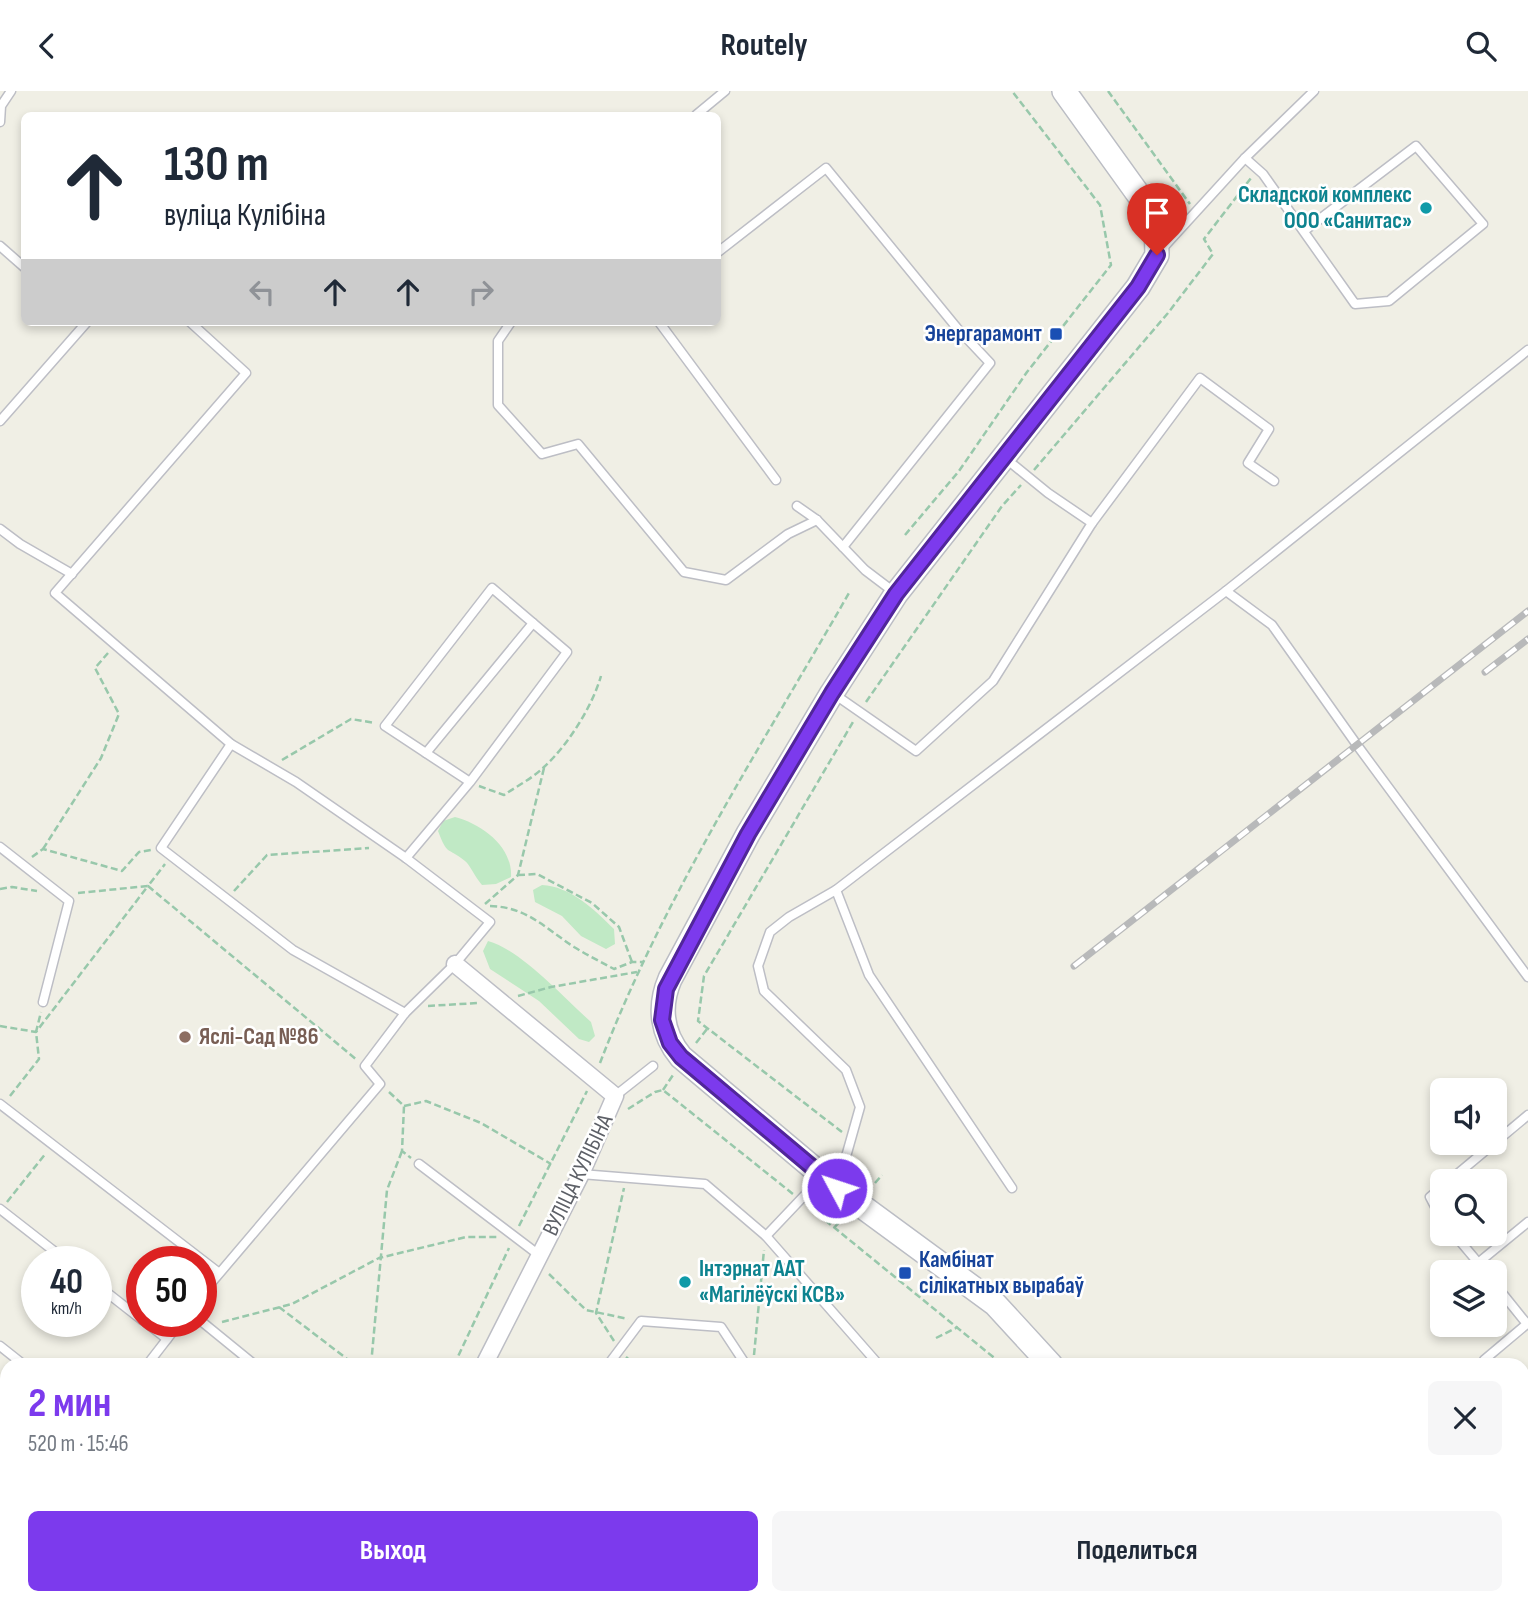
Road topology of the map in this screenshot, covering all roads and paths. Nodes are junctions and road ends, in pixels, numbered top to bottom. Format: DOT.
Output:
graph roads {
  1 [pos="11,91"];
  2 [pos="725,91"];
  3 [pos="1012,91"];
  4 [pos="1064,91"];
  5 [pos="1108,91"];
  6 [pos="1314,91"];
  7 [pos="700,112"];
  8 [pos="0,122"];
  9 [pos="1245,158"];
  10 [pos="1257,169"];
  11 [pos="1196,212"];
  12 [pos="1304,232"];
  13 [pos="0,246"];
  14 [pos="721,250"];
  15 [pos="1157,255"];
  16 [pos="21,264"];
  17 [pos="83,326"];
  18 [pos="194,326"];
  19 [pos="508,326"];
  20 [pos="662,326"];
  21 [pos="1528,350"];
  22 [pos="0,421"];
  23 [pos="1004,457"];
  24 [pos="1029,476"];
  25 [pos="776,480"];
  26 [pos="1274,481"];
  27 [pos="797,506"];
  28 [pos="817,520"];
  29 [pos="1092,523"];
  30 [pos="0,529"];
  31 [pos="905,535"];
  32 [pos="843,547"];
  33 [pos="72,574"];
  34 [pos="1226,591"];
  35 [pos="849,593"];
  36 [pos="896,594"];
  37 [pos="533,623"];
  38 [pos="115,645"];
  39 [pos="601,676"];
  40 [pos="832,693"];
  41 [pos="859,712"];
  42 [pos="385,726"];
  43 [pos="231,744"];
  44 [pos="426,753"];
  45 [pos="270,767"];
  46 [pos="544,768"];
  47 [pos="470,782"];
  48 [pos="388,846"];
  49 [pos="0,847"];
  50 [pos="161,848"];
  51 [pos="43,849"];
  52 [pos="171,855"];
  53 [pos="406,858"];
  54 [pos="23,865"];
  55 [pos="518,875"];
  56 [pos="148,886"];
  57 [pos="0,889"];
  58 [pos="836,890"];
  59 [pos="61,895"];
  60 [pos="227,898"];
  61 [pos="632,962"];
  62 [pos="643,962"];
  63 [pos="455,964"];
  64 [pos="637,972"];
  65 [pos="1528,978"];
  66 [pos="499,1001"];
  67 [pos="43,1002"];
  68 [pos="405,1013"];
  69 [pos="0,1026"];
  70 [pos="707,1029"];
  71 [pos="36,1033"];
  72 [pos="694,1046"];
  73 [pos="365,1066"];
  74 [pos="653,1066"];
  75 [pos="674,1073"];
  76 [pos="594,1079"];
  77 [pos="380,1084"];
  78 [pos="663,1090"];
  79 [pos="615,1096"];
  80 [pos="1,1105"];
  81 [pos="404,1105"];
  82 [pos="1528,1115"];
  83 [pos="852,1140"];
  84 [pos="53,1145"];
  85 [pos="402,1151"];
  86 [pos="419,1164"];
  87 [pos="551,1164"];
  88 [pos="1463,1169"];
  89 [pos="581,1174"];
  90 [pos="882,1175"];
  91 [pos="626,1178"];
  92 [pos="830,1182"];
  93 [pos="875,1183"];
  94 [pos="1012,1188"];
  95 [pos="1,1209"];
  96 [pos="848,1213"];
  97 [pos="1528,1222"];
  98 [pos="834,1228"];
  99 [pos="514,1236"];
  100 [pos="766,1236"];
  101 [pos="48,1246"];
  102 [pos="1464,1246"];
  103 [pos="382,1257"];
  104 [pos="537,1258"];
  105 [pos="1476,1260"];
  106 [pos="1482,1260"];
  107 [pos="218,1272"];
  108 [pos="112,1297"];
  109 [pos="1507,1299"];
  110 [pos="279,1307"];
  111 [pos="126,1308"];
  112 [pos="596,1314"];
  113 [pos="217,1321"];
  114 [pos="642,1321"];
  115 [pos="1527,1324"];
  116 [pos="959,1327"];
  117 [pos="217,1334"];
  118 [pos="164,1337"];
  119 [pos="936,1338"];
  120 [pos="167,1339"];
  121 [pos="0,1346"];
  122 [pos="620,1350"];
  123 [pos="15,1358"];
  124 [pos="152,1358"];
  125 [pos="247,1358"];
  126 [pos="346,1358"];
  127 [pos="372,1358"];
  128 [pos="457,1358"];
  129 [pos="487,1358"];
  130 [pos="614,1358"];
  131 [pos="628,1358"];
  132 [pos="741,1358"];
  133 [pos="753,1358"];
  134 [pos="874,1358"];
  135 [pos="1045,1358"];
  136 [pos="1486,1358"];
  1 -- 8 [label="lane"];
  2 -- 7 [label="lane"];
  3 -- 31 [label="path"];
  4 -- 15 [label="main road"];
  5 -- 11 [label="path"];
  6 -- 9 [label="lane"];
  9 -- 10 [label="lane"];
  9 -- 11 [label="lane"];
  10 -- 12 [label="lane"];
  10 -- 24 [label="path"];
  11 -- 15 [label="lane"];
  12 -- 12 [label="lane"];
  13 -- 16 [label="lane"];
  14 -- 32 [label="lane"];
  15 -- 23 [label="main road"];
  17 -- 22 [label="lane"];
  18 -- 33 [label="lane"];
  19 -- 28 [label="lane"];
  20 -- 25 [label="lane"];
  21 -- 34 [label="lane"];
  23 -- 24 [label="lane"];
  23 -- 36 [label="main road"];
  24 -- 29 [label="lane"];
  24 -- 41 [label="path"];
  26 -- 29 [label="lane"];
  27 -- 28 [label="lane"];
  28 -- 32 [label="lane"];
  29 -- 41 [label="lane"];
  30 -- 33 [label="lane"];
  32 -- 36 [label="lane"];
  33 -- 38 [label="lane"];
  34 -- 58 [label="lane"];
  34 -- 65 [label="lane"];
  35 -- 62 [label="path"];
  36 -- 40 [label="main road"];
  37 -- 42 [label="lane"];
  37 -- 44 [label="lane"];
  37 -- 47 [label="lane"];
  38 -- 43 [label="lane"];
  38 -- 51 [label="path"];
  39 -- 46 [label="path"];
  40 -- 41 [label="lane"];
  40 -- 92 [label="main road"];
  41 -- 70 [label="path"];
  42 -- 44 [label="lane"];
  42 -- 45 [label="path"];
  43 -- 45 [label="lane"];
  43 -- 50 [label="lane"];
  44 -- 47 [label="lane"];
  45 -- 48 [label="lane"];
  46 -- 47 [label="path"];
  46 -- 55 [label="path"];
  47 -- 53 [label="lane"];
  48 -- 53 [label="lane"];
  48 -- 60 [label="path"];
  49 -- 54 [label="lane"];
  50 -- 51 [label="path"];
  50 -- 52 [label="lane"];
  51 -- 54 [label="path"];
  52 -- 56 [label="path"];
  52 -- 60 [label="lane"];
  53 -- 63 [label="lane"];
  54 -- 59 [label="lane"];
  55 -- 61 [label="path"];
  55 -- 61 [label="path"];
  56 -- 59 [label="path"];
  56 -- 71 [label="path"];
  56 -- 73 [label="path"];
  57 -- 59 [label="path"];
  58 -- 83 [label="lane"];
  58 -- 94 [label="lane"];
  59 -- 67 [label="lane"];
  60 -- 68 [label="lane"];
  61 -- 62 [label="path"];
  62 -- 64 [label="path"];
  63 -- 66 [label="street, ВУЛІЦА КУЛІБІНА"];
  63 -- 68 [label="lane"];
  64 -- 66 [label="path"];
  64 -- 76 [label="path"];
  66 -- 68 [label="path"];
  66 -- 76 [label="street, ВУЛІЦА КУЛІБІНА"];
  67 -- 71 [label="path"];
  68 -- 73 [label="lane"];
  69 -- 71 [label="path"];
  70 -- 72 [label="path"];
  70 -- 83 [label="path"];
  71 -- 80 [label="path"];
  73 -- 77 [label="lane"];
  74 -- 79 [label="lane"];
  75 -- 78 [label="path"];
  76 -- 79 [label="street, ВУЛІЦА КУЛІБІНА"];
  76 -- 87 [label="path"];
  77 -- 81 [label="path"];
  77 -- 107 [label="lane"];
  79 -- 89 [label="street, ВУЛІЦА КУЛІБІНА"];
  80 -- 84 [label="lane"];
  81 -- 85 [label="path"];
  81 -- 87 [label="path"];
  82 -- 88 [label="lane"];
  83 -- 92 [label="lane"];
  84 -- 95 [label="path"];
  84 -- 107 [label="lane"];
  85 -- 86 [label="path"];
  85 -- 103 [label="path"];
  86 -- 99 [label="lane"];
  87 -- 99 [label="path"];
  89 -- 91 [label="lane"];
  89 -- 104 [label="street, ВУЛІЦА КУЛІБІНА"];
  90 -- 93 [label="path"];
  91 -- 100 [label="lane"];
  91 -- 112 [label="path"];
  92 -- 100 [label="lane"];
  92 -- 135 [label="main road"];
  95 -- 101 [label="lane"];
  96 -- 98 [label="path"];
  97 -- 106 [label="lane"];
  99 -- 103 [label="path"];
  99 -- 104 [label="lane"];
  99 -- 128 [label="path"];
  100 -- 133 [label="path"];
  100 -- 134 [label="lane"];
  102 -- 105 [label="lane"];
  103 -- 110 [label="path"];
  103 -- 127 [label="path"];
  104 -- 112 [label="path"];
  104 -- 129 [label="street, ВУЛІЦА КУЛІБІНА"];
  108 -- 111 [label="lane"];
  109 -- 115 [label="lane"];
  110 -- 113 [label="path"];
  110 -- 126 [label="path"];
  112 -- 114 [label="path"];
  112 -- 122 [label="path"];
  114 -- 122 [label="lane"];
  114 -- 132 [label="lane"];
  115 -- 136 [label="lane"];
  116 -- 119 [label="path"];
  117 -- 125 [label="lane"];
  118 -- 120 [label="lane"];
  120 -- 124 [label="lane"];
  121 -- 123 [label="lane"];
  122 -- 130 [label="lane"];
  122 -- 131 [label="path"];
}
